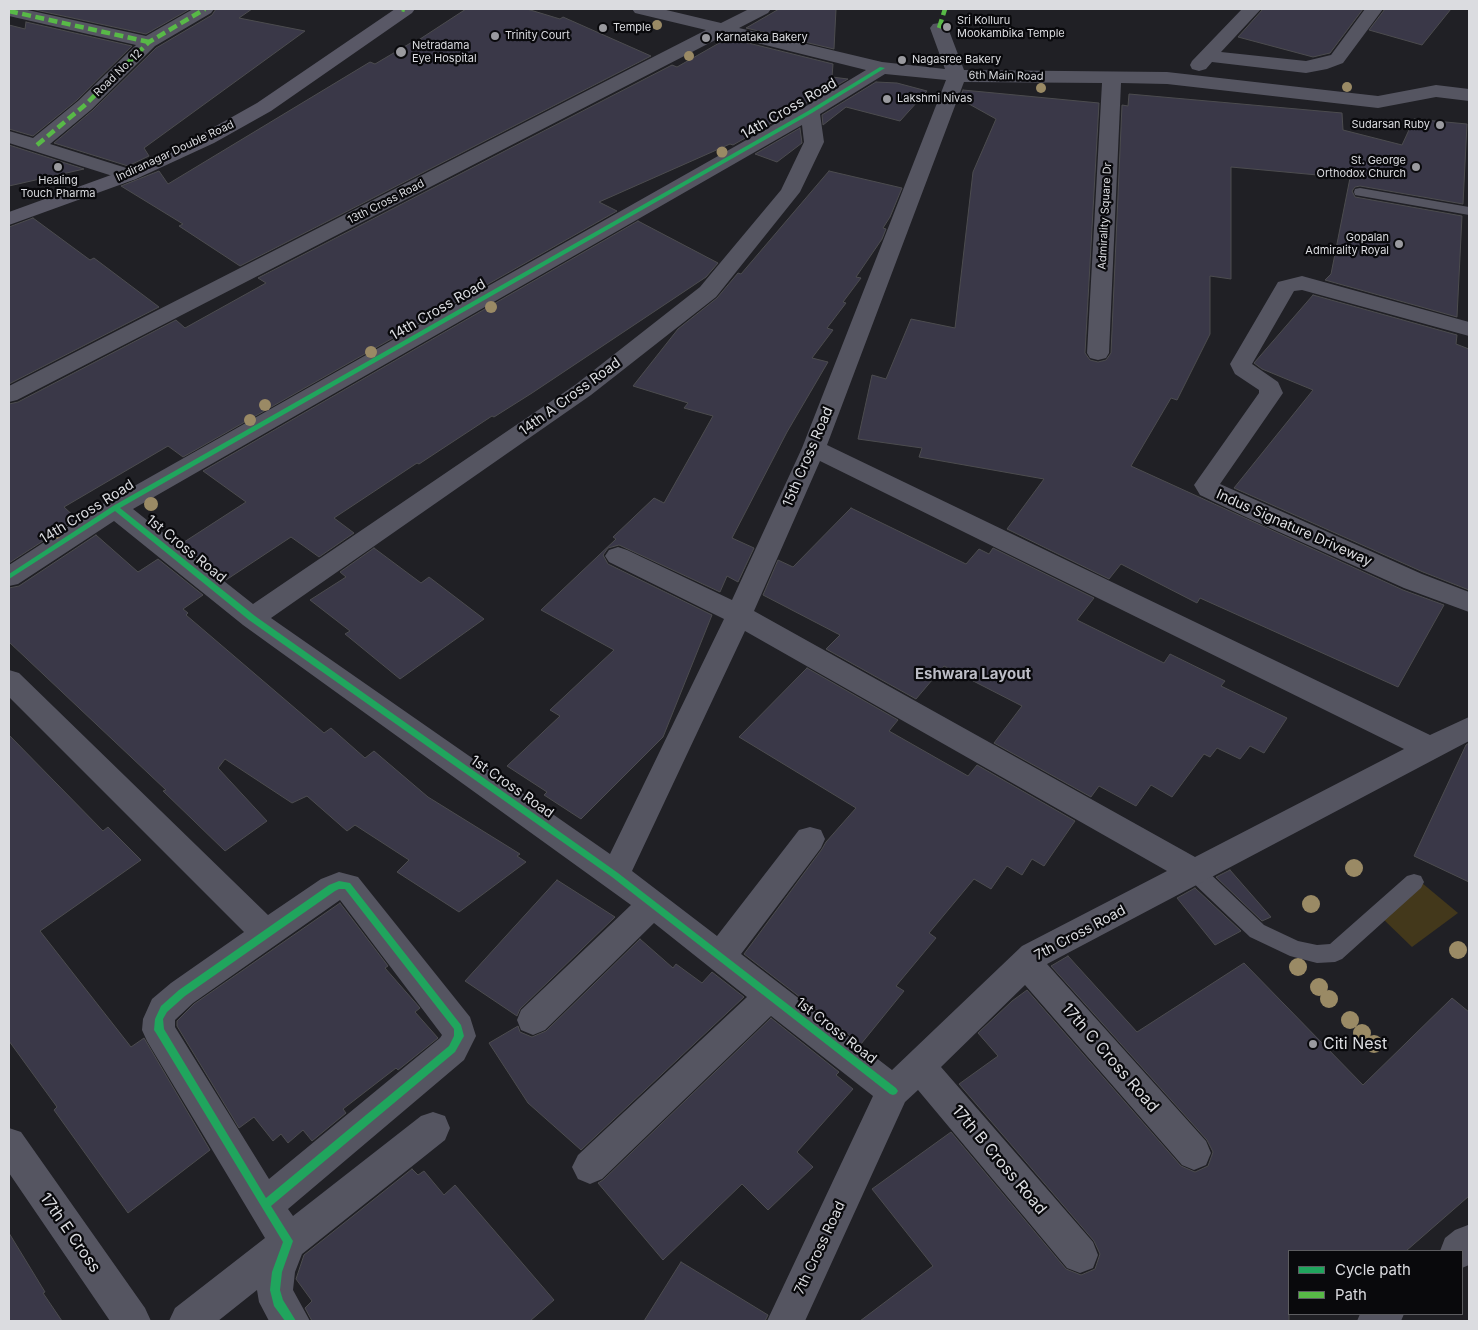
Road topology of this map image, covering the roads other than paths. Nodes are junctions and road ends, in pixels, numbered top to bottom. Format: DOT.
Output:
graph roads {
  1 [pos="205,9"];
  2 [pos="404,9"];
  3 [pos="641,9"];
  4 [pos="762,9"];
  5 [pos="1252,9"];
  6 [pos="1374,9"];
  7 [pos="9,11"];
  8 [pos="939,28"];
  9 [pos="723,30"];
  10 [pos="149,42"];
  11 [pos="1207,56"];
  12 [pos="882,68"];
  13 [pos="957,76"];
  14 [pos="1112,78"];
  15 [pos="1184,80"];
  16 [pos="1469,96"];
  17 [pos="810,112"];
  18 [pos="9,137"];
  19 [pos="37,145"];
  20 [pos="129,175"];
  21 [pos="1360,192"];
  22 [pos="1469,210"];
  23 [pos="9,219"];
  24 [pos="1469,329"];
  25 [pos="1098,353"];
  26 [pos="9,394"];
  27 [pos="814,448"];
  28 [pos="115,508"];
  29 [pos="618,556"];
  30 [pos="9,577"];
  31 [pos="1469,602"];
  32 [pos="739,615"];
  33 [pos="252,618"];
  34 [pos="9,680"];
  35 [pos="1469,728"];
  36 [pos="1431,748"];
  37 [pos="810,839"];
  38 [pos="1195,872"];
  39 [pos="615,875"];
  40 [pos="1414,882"];
  41 [pos="653,904"];
  42 [pos="266,934"];
  43 [pos="720,957"];
  44 [pos="1026,963"];
  45 [pos="771,995"];
  46 [pos="533,1020"];
  47 [pos="919,1066"];
  48 [pos="893,1090"];
  49 [pos="433,1128"];
  50 [pos="9,1144"];
  51 [pos="1194,1153"];
  52 [pos="590,1166"];
  53 [pos="265,1205"];
  54 [pos="288,1241"];
  55 [pos="1080,1254"];
  56 [pos="132,1321"];
  57 [pos="188,1321"];
  58 [pos="291,1321"];
  59 [pos="786,1321"];
  1 -- 10 [label="street, Road No. 12"];
  2 -- 20 [label="street, Indiranagar Double Road"];
  3 -- 9 [label="street, 6th Main Road"];
  4 -- 9 [label="street, 13th Cross Road"];
  5 -- 11 [label="street"];
  6 -- 11 [label="street"];
  7 -- 10 [label="street"];
  8 -- 13 [label="street"];
  9 -- 12 [label="street, 6th Main Road"];
  9 -- 26 [label="street, 13th Cross Road"];
  10 -- 19 [label="street, Road No. 12"];
  11 -- 15 [label="street"];
  12 -- 13 [label="street, 6th Main Road"];
  12 -- 17 [label="street, 14th Cross Road"];
  13 -- 14 [label="street, 6th Main Road"];
  13 -- 27 [label="street, 15th Cross Road"];
  14 -- 15 [label="street, 6th Main Road"];
  14 -- 25 [label="street, Admirality Square Dr"];
  15 -- 16 [label="street, 6th Main Road"];
  17 -- 28 [label="street, 14th Cross Road"];
  17 -- 33 [label="street, 14th A Cross Road"];
  18 -- 19 [label="street"];
  19 -- 20 [label="street"];
  20 -- 23 [label="street, Indiranagar Double Road"];
  21 -- 22 [label="lane"];
  24 -- 31 [label="street, Indus Signature Driveway"];
  27 -- 32 [label="street, 15th Cross Road"];
  27 -- 36 [label="street"];
  28 -- 30 [label="street, 14th Cross Road"];
  28 -- 33 [label="street, 1st Cross Road"];
  29 -- 32 [label="street"];
  32 -- 38 [label="street"];
  32 -- 39 [label="street, 15th Cross Road"];
  33 -- 39 [label="street, 1st Cross Road"];
  34 -- 42 [label="street"];
  35 -- 36 [label="street, 7th Cross Road"];
  36 -- 38 [label="street, 7th Cross Road"];
  37 -- 43 [label="street"];
  38 -- 40 [label="lane"];
  38 -- 44 [label="street, 7th Cross Road"];
  39 -- 41 [label="street, 1st Cross Road"];
  41 -- 43 [label="street, 1st Cross Road"];
  41 -- 46 [label="street"];
  42 -- 53 [label="street"];
  42 -- 53 [label="street"];
  43 -- 45 [label="street, 1st Cross Road"];
  44 -- 47 [label="street, 7th Cross Road"];
  44 -- 51 [label="street, 17th C Cross Road"];
  45 -- 48 [label="street, 1st Cross Road"];
  45 -- 52 [label="street"];
  47 -- 48 [label="street, 7th Cross Road"];
  47 -- 55 [label="street, 17th B Cross Road"];
  48 -- 59 [label="street, 7th Cross Road"];
  49 -- 54 [label="street"];
  50 -- 56 [label="street, 17th E Cross"];
  53 -- 54 [label="street"];
  54 -- 57 [label="street"];
  54 -- 58 [label="street"];
}
